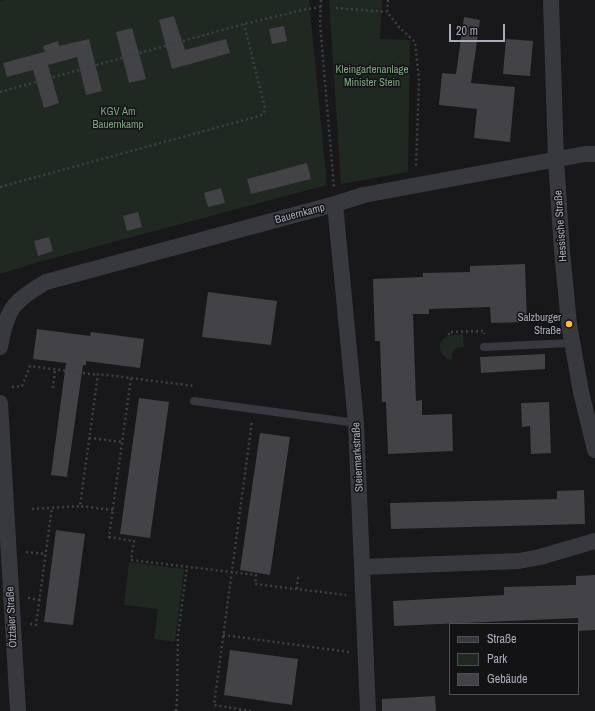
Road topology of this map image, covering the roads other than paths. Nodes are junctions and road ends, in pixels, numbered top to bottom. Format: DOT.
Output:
graph roads {
  1 [pos="551,0"];
  2 [pos="595,154"];
  3 [pos="556,160"];
  4 [pos="335,204"];
  5 [pos="572,343"];
  6 [pos="0,347"];
  7 [pos="484,347"];
  8 [pos="194,401"];
  9 [pos="0,403"];
  10 [pos="356,423"];
  11 [pos="595,450"];
  12 [pos="3,522"];
  13 [pos="595,541"];
  14 [pos="362,567"];
  15 [pos="18,711"];
  16 [pos="368,711"];
  1 -- 3 [label="street, Hessische Straße"];
  2 -- 3 [label="street, Bauernkamp"];
  3 -- 4 [label="street, Bauernkamp"];
  3 -- 5 [label="street, Hessische Straße"];
  4 -- 6 [label="street, Bauernkamp"];
  4 -- 10 [label="street, Steiermarkstraße"];
  5 -- 7 [label="lane"];
  5 -- 11 [label="street, Hessische Straße"];
  8 -- 10 [label="lane"];
  9 -- 12 [label="street, Ötztaler Straße"];
  10 -- 14 [label="street, Steiermarkstraße"];
  12 -- 15 [label="street, Ötztaler Straße"];
  13 -- 14 [label="street"];
  14 -- 16 [label="street, Steiermarkstraße"];
}
